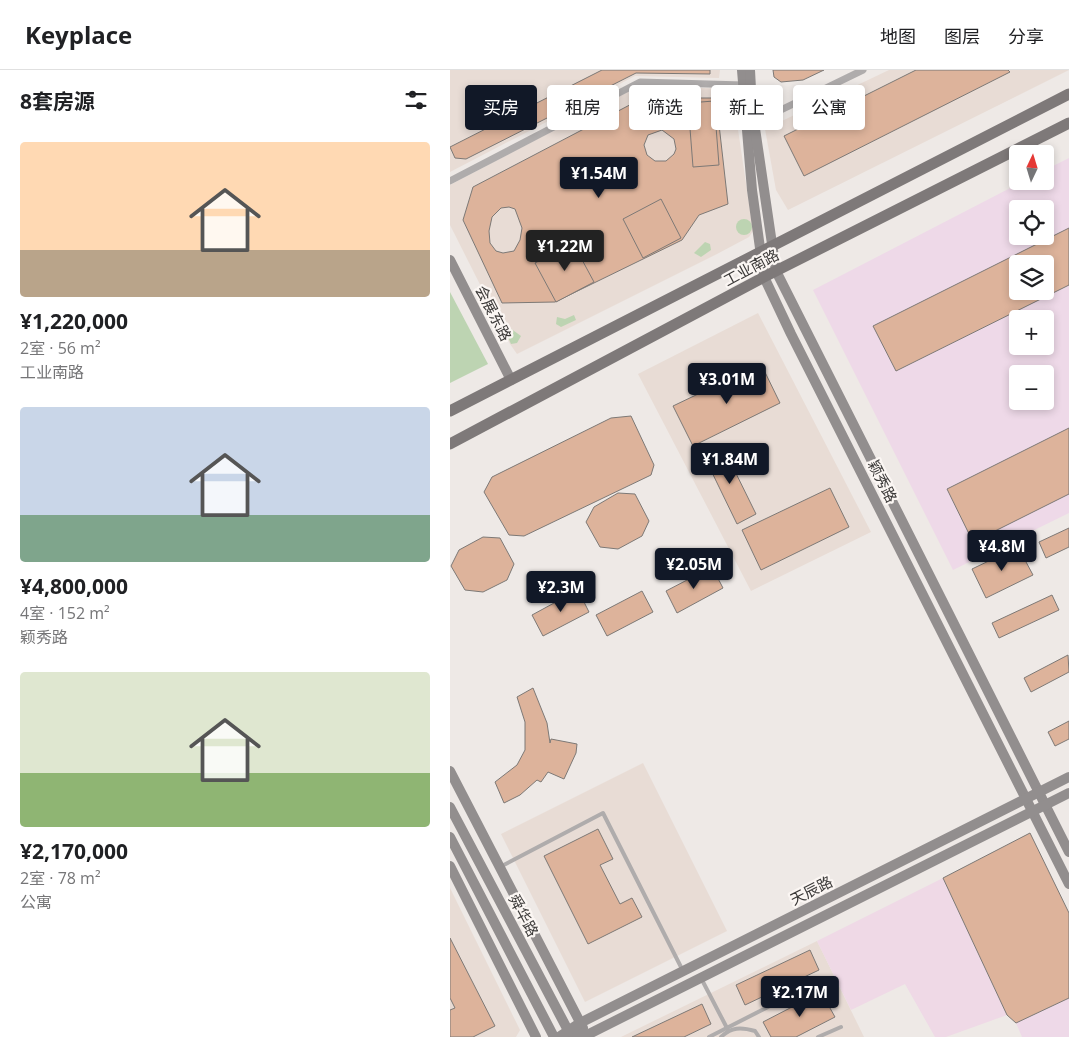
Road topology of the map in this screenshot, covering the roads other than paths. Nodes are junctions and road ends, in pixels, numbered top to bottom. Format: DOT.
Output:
graph roads {
  1 [pos="742,70"];
  2 [pos="750,70"];
  3 [pos="863,70"];
  4 [pos="743,85"];
  5 [pos="751,85"];
  6 [pos="1069,94"];
  7 [pos="783,110"];
  8 [pos="1069,123"];
  9 [pos="748,130"];
  10 [pos="755,130"];
  11 [pos="450,181"];
  12 [pos="772,247"];
  13 [pos="760,253"];
  14 [pos="450,260"];
  15 [pos="776,271"];
  16 [pos="764,277"];
  17 [pos="511,380"];
  18 [pos="450,411"];
  19 [pos="450,444"];
  20 [pos="450,771"];
  21 [pos="1069,777"];
  22 [pos="1039,792"];
  23 [pos="1069,793"];
  24 [pos="1026,799"];
  25 [pos="1045,805"];
  26 [pos="450,807"];
  27 [pos="1032,812"];
  28 [pos="450,837"];
  29 [pos="1069,852"];
  30 [pos="450,866"];
  31 [pos="500,867"];
  32 [pos="1069,884"];
  33 [pos="684,972"];
  34 [pos="701,978"];
  35 [pos="821,980"];
  36 [pos="581,1024"];
  37 [pos="841,1027"];
  38 [pos="728,1029"];
  39 [pos="570,1034"];
  40 [pos="587,1036"];
  41 [pos="536,1037"];
  42 [pos="554,1037"];
  43 [pos="559,1037"];
  44 [pos="709,1037"];
  45 [pos="721,1037"];
  46 [pos="758,1037"];
  47 [pos="818,1037"];
  1 -- 4 [label="main road, 颖秀路"];
  2 -- 5 [label="main road, 颖秀路"];
  3 -- 7 [label="street"];
  4 -- 11 [label="street"];
  6 -- 12 [label="main road, 工业南路"];
  8 -- 15 [label="main road, 工业南路"];
  9 -- 13 [label="main road, 颖秀路"];
  10 -- 12 [label="main road, 颖秀路"];
  12 -- 13 [label="main road, 工业南路"];
  12 -- 15 [label="main road, 颖秀路"];
  13 -- 16 [label="main road, 颖秀路"];
  13 -- 17 [label="main road, 工业南路"];
  14 -- 17 [label="main road, 会展东路"];
  15 -- 16 [label="main road, 工业南路"];
  15 -- 22 [label="main road, 颖秀路"];
  16 -- 19 [label="main road, 工业南路"];
  16 -- 24 [label="main road, 颖秀路"];
  17 -- 18 [label="main road, 工业南路"];
  20 -- 31 [label="main road"];
  21 -- 22 [label="main road, 天辰路"];
  22 -- 24 [label="main road, 天辰路"];
  22 -- 25 [label="main road, 颖秀路"];
  23 -- 25 [label="main road, 天辰路"];
  24 -- 27 [label="main road, 颖秀路"];
  24 -- 33 [label="main road, 天辰路"];
  25 -- 27 [label="main road, 天辰路"];
  25 -- 29 [label="main road, 颖秀路"];
  26 -- 39 [label="main road, 舜华路"];
  27 -- 32 [label="main road, 颖秀路"];
  27 -- 34 [label="main road, 天辰路"];
  28 -- 42 [label="main road, 舜华路"];
  30 -- 41 [label="main road"];
  31 -- 33 [label="lane"];
  31 -- 36 [label="main road"];
  33 -- 36 [label="main road, 天辰路"];
  34 -- 38 [label="lane"];
  34 -- 40 [label="main road, 天辰路"];
  35 -- 38 [label="lane"];
  36 -- 39 [label="main road, 天辰路"];
  36 -- 40 [label="main road"];
  37 -- 47 [label="lane"];
  38 -- 44 [label="lane"];
  38 -- 45 [label="lane"];
  38 -- 46 [label="lane"];
  39 -- 40 [label="main road"];
  39 -- 43 [label="main road, 天辰路"];
}
